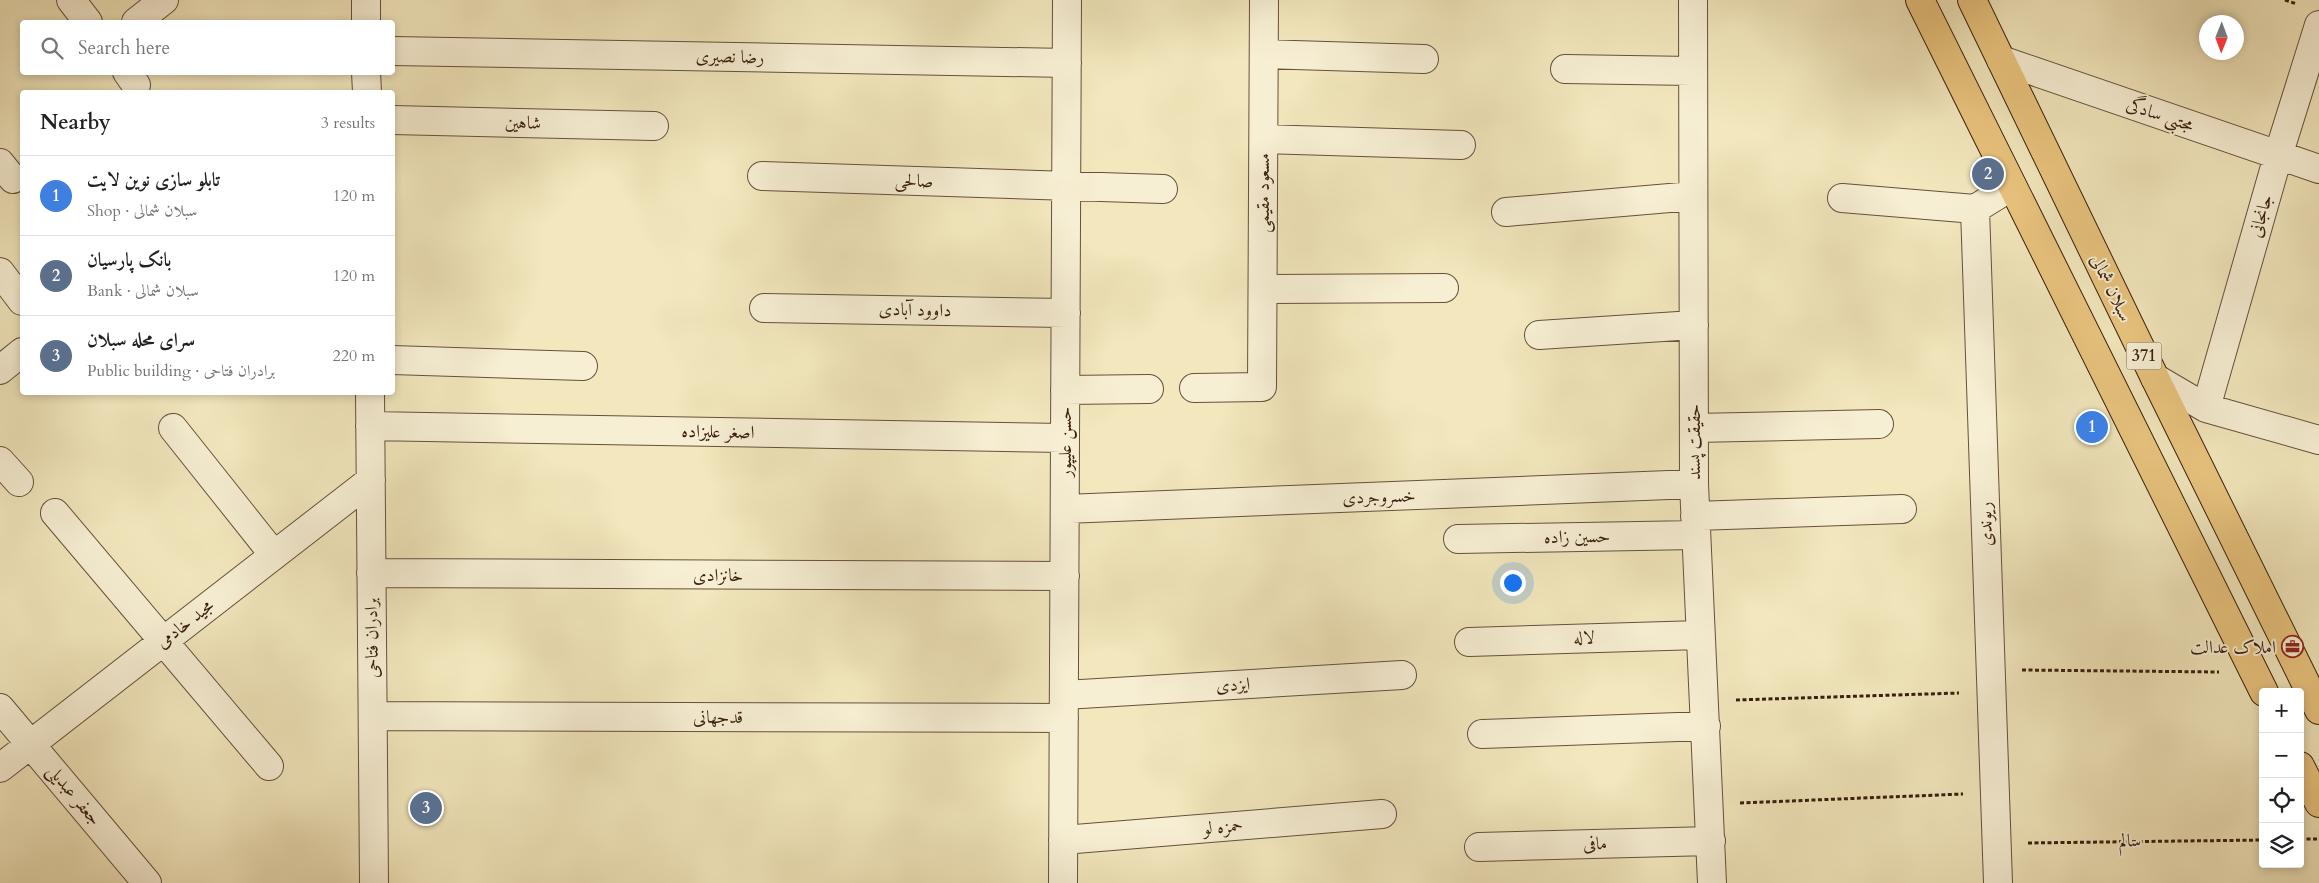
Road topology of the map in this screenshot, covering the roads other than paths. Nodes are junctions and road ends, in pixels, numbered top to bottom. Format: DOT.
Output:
graph roads {
  1 [pos="71,0"];
  2 [pos="164,0"];
  3 [pos="366,0"];
  4 [pos="1067,0"];
  5 [pos="1264,0"];
  6 [pos="1693,0"];
  7 [pos="1920,0"];
  8 [pos="1972,0"];
  9 [pos="86,20"];
  10 [pos="139,20"];
  11 [pos="366,20"];
  12 [pos="2319,25"];
  13 [pos="395,51"];
  14 [pos="1264,54"];
  15 [pos="1424,59"];
  16 [pos="2001,60"];
  17 [pos="1067,63"];
  18 [pos="1565,70"];
  19 [pos="1692,71"];
  20 [pos="366,75"];
  21 [pos="367,90"];
  22 [pos="395,120"];
  23 [pos="654,126"];
  24 [pos="1264,139"];
  25 [pos="1461,145"];
  26 [pos="2278,156"];
  27 [pos="2319,169"];
  28 [pos="762,176"];
  29 [pos="1066,186"];
  30 [pos="2012,186"];
  31 [pos="1163,189"];
  32 [pos="1693,196"];
  33 [pos="1842,198"];
  34 [pos="1975,209"];
  35 [pos="1506,212"];
  36 [pos="0,272"];
  37 [pos="1263,288"];
  38 [pos="1444,288"];
  39 [pos="20,298"];
  40 [pos="764,308"];
  41 [pos="1066,313"];
  42 [pos="1694,325"];
  43 [pos="1539,335"];
  44 [pos="20,354"];
  45 [pos="395,360"];
  46 [pos="583,366"];
  47 [pos="0,370"];
  48 [pos="2155,378"];
  49 [pos="1194,388"];
  50 [pos="1149,389"];
  51 [pos="1065,390"];
  52 [pos="370,395"];
  53 [pos="2206,408"];
  54 [pos="1880,424"];
  55 [pos="370,426"];
  56 [pos="172,428"];
  57 [pos="1694,428"];
  58 [pos="1065,438"];
  59 [pos="2319,440"];
  60 [pos="0,461"];
  61 [pos="371,480"];
  62 [pos="18,482"];
  63 [pos="1694,484"];
  64 [pos="1065,509"];
  65 [pos="1902,509"];
  66 [pos="55,513"];
  67 [pos="1696,525"];
  68 [pos="1458,539"];
  69 [pos="274,555"];
  70 [pos="371,573"];
  71 [pos="1065,576"];
  72 [pos="1700,635"];
  73 [pos="164,640"];
  74 [pos="1468,642"];
  75 [pos="1402,675"];
  76 [pos="2259,682"];
  77 [pos="2317,704"];
  78 [pos="1064,706"];
  79 [pos="0,708"];
  80 [pos="1705,714"];
  81 [pos="373,716"];
  82 [pos="1482,734"];
  83 [pos="30,744"];
  84 [pos="269,766"];
  85 [pos="0,768"];
  86 [pos="2304,774"];
  87 [pos="2319,804"];
  88 [pos="1382,814"];
  89 [pos="1063,840"];
  90 [pos="1711,841"];
  91 [pos="1479,847"];
  92 [pos="147,883"];
  93 [pos="374,883"];
  94 [pos="1063,883"];
  95 [pos="1712,883"];
  96 [pos="1998,883"];
  1 -- 9 [label="street"];
  2 -- 10 [label="street"];
  3 -- 11 [label="street"];
  4 -- 17 [label="street, حسن علیپور"];
  5 -- 14 [label="street, مسعود مقیمی"];
  6 -- 19 [label="street, حقیقت پسند"];
  7 -- 30 [label="main road, 371"];
  8 -- 16 [label="main road, سبلان شمالی / 371"];
  12 -- 26 [label="street, جانجانی"];
  13 -- 17 [label="street, رضا نصیری"];
  14 -- 15 [label="street"];
  14 -- 24 [label="street, مسعود مقیمی"];
  16 -- 26 [label="street, مجتبی سادگی"];
  16 -- 48 [label="main road, سبلان شمالی / 371"];
  17 -- 29 [label="street, حسن علیپور"];
  18 -- 19 [label="street"];
  19 -- 32 [label="street, حقیقت پسند"];
  20 -- 21 [label="street"];
  22 -- 23 [label="street, شاهین"];
  24 -- 25 [label="street"];
  24 -- 37 [label="street, مسعود مقیمی"];
  26 -- 27 [label="street, مجتبی سادگی"];
  26 -- 53 [label="street, جانجانی"];
  28 -- 29 [label="street, صالحی"];
  29 -- 31 [label="street, صالحی"];
  29 -- 41 [label="street, حسن علیپور"];
  30 -- 34 [label="street"];
  30 -- 76 [label="main road, 371"];
  32 -- 35 [label="street"];
  32 -- 42 [label="street, حقیقت پسند"];
  33 -- 34 [label="street"];
  34 -- 96 [label="street, ریوندی"];
  36 -- 39 [label="street"];
  37 -- 38 [label="street"];
  37 -- 49 [label="street, مسعود مقیمی"];
  40 -- 41 [label="street, داوود آبادی"];
  41 -- 51 [label="street, حسن علیپور"];
  42 -- 43 [label="street"];
  42 -- 57 [label="street, حقیقت پسند"];
  44 -- 47 [label="street"];
  45 -- 46 [label="street"];
  48 -- 53 [label="street"];
  48 -- 77 [label="main road, سبلان شمالی / 371"];
  50 -- 51 [label="street"];
  51 -- 58 [label="street, حسن علیپور"];
  52 -- 55 [label="street, برادران فتاحی"];
  53 -- 59 [label="street"];
  54 -- 57 [label="street"];
  55 -- 58 [label="street, اصغر علیزاده"];
  55 -- 61 [label="street, برادران فتاحی"];
  56 -- 69 [label="street"];
  57 -- 63 [label="street, حقیقت پسند"];
  58 -- 64 [label="street, حسن علیپور"];
  60 -- 62 [label="street"];
  61 -- 69 [label="street, مجید خادمی"];
  61 -- 70 [label="street, برادران فتاحی"];
  63 -- 64 [label="street, خسروجردی"];
  63 -- 67 [label="street, حقیقت پسند"];
  64 -- 71 [label="street, حسن علیپور"];
  65 -- 67 [label="street, حسین زاده"];
  66 -- 73 [label="street"];
  67 -- 68 [label="street, حسین زاده"];
  67 -- 72 [label="street, حقیقت پسند"];
  69 -- 73 [label="street, مجید خادمی"];
  70 -- 71 [label="street, خانزادی"];
  70 -- 81 [label="street, برادران فتاحی"];
  71 -- 78 [label="street, حسن علیپور"];
  72 -- 74 [label="street, لاله"];
  72 -- 80 [label="street, حقیقت پسند"];
  73 -- 83 [label="street, مجید خادمی"];
  73 -- 84 [label="street"];
  75 -- 78 [label="street, ایزدی"];
  78 -- 81 [label="street, قدجهانی"];
  78 -- 89 [label="street, حسن علیپور"];
  79 -- 83 [label="street, جعفر عبدیلی"];
  80 -- 82 [label="street"];
  80 -- 90 [label="street, حقیقت پسند"];
  81 -- 93 [label="street, برادران فتاحی"];
  83 -- 85 [label="street, مجید خادمی"];
  83 -- 92 [label="street, جعفر عبدیلی"];
  86 -- 87 [label="main road"];
  88 -- 89 [label="street, حمزه لو"];
  89 -- 94 [label="street, حسن علیپور"];
  90 -- 91 [label="street, مافی"];
  90 -- 95 [label="street, حقیقت پسند"];
}
